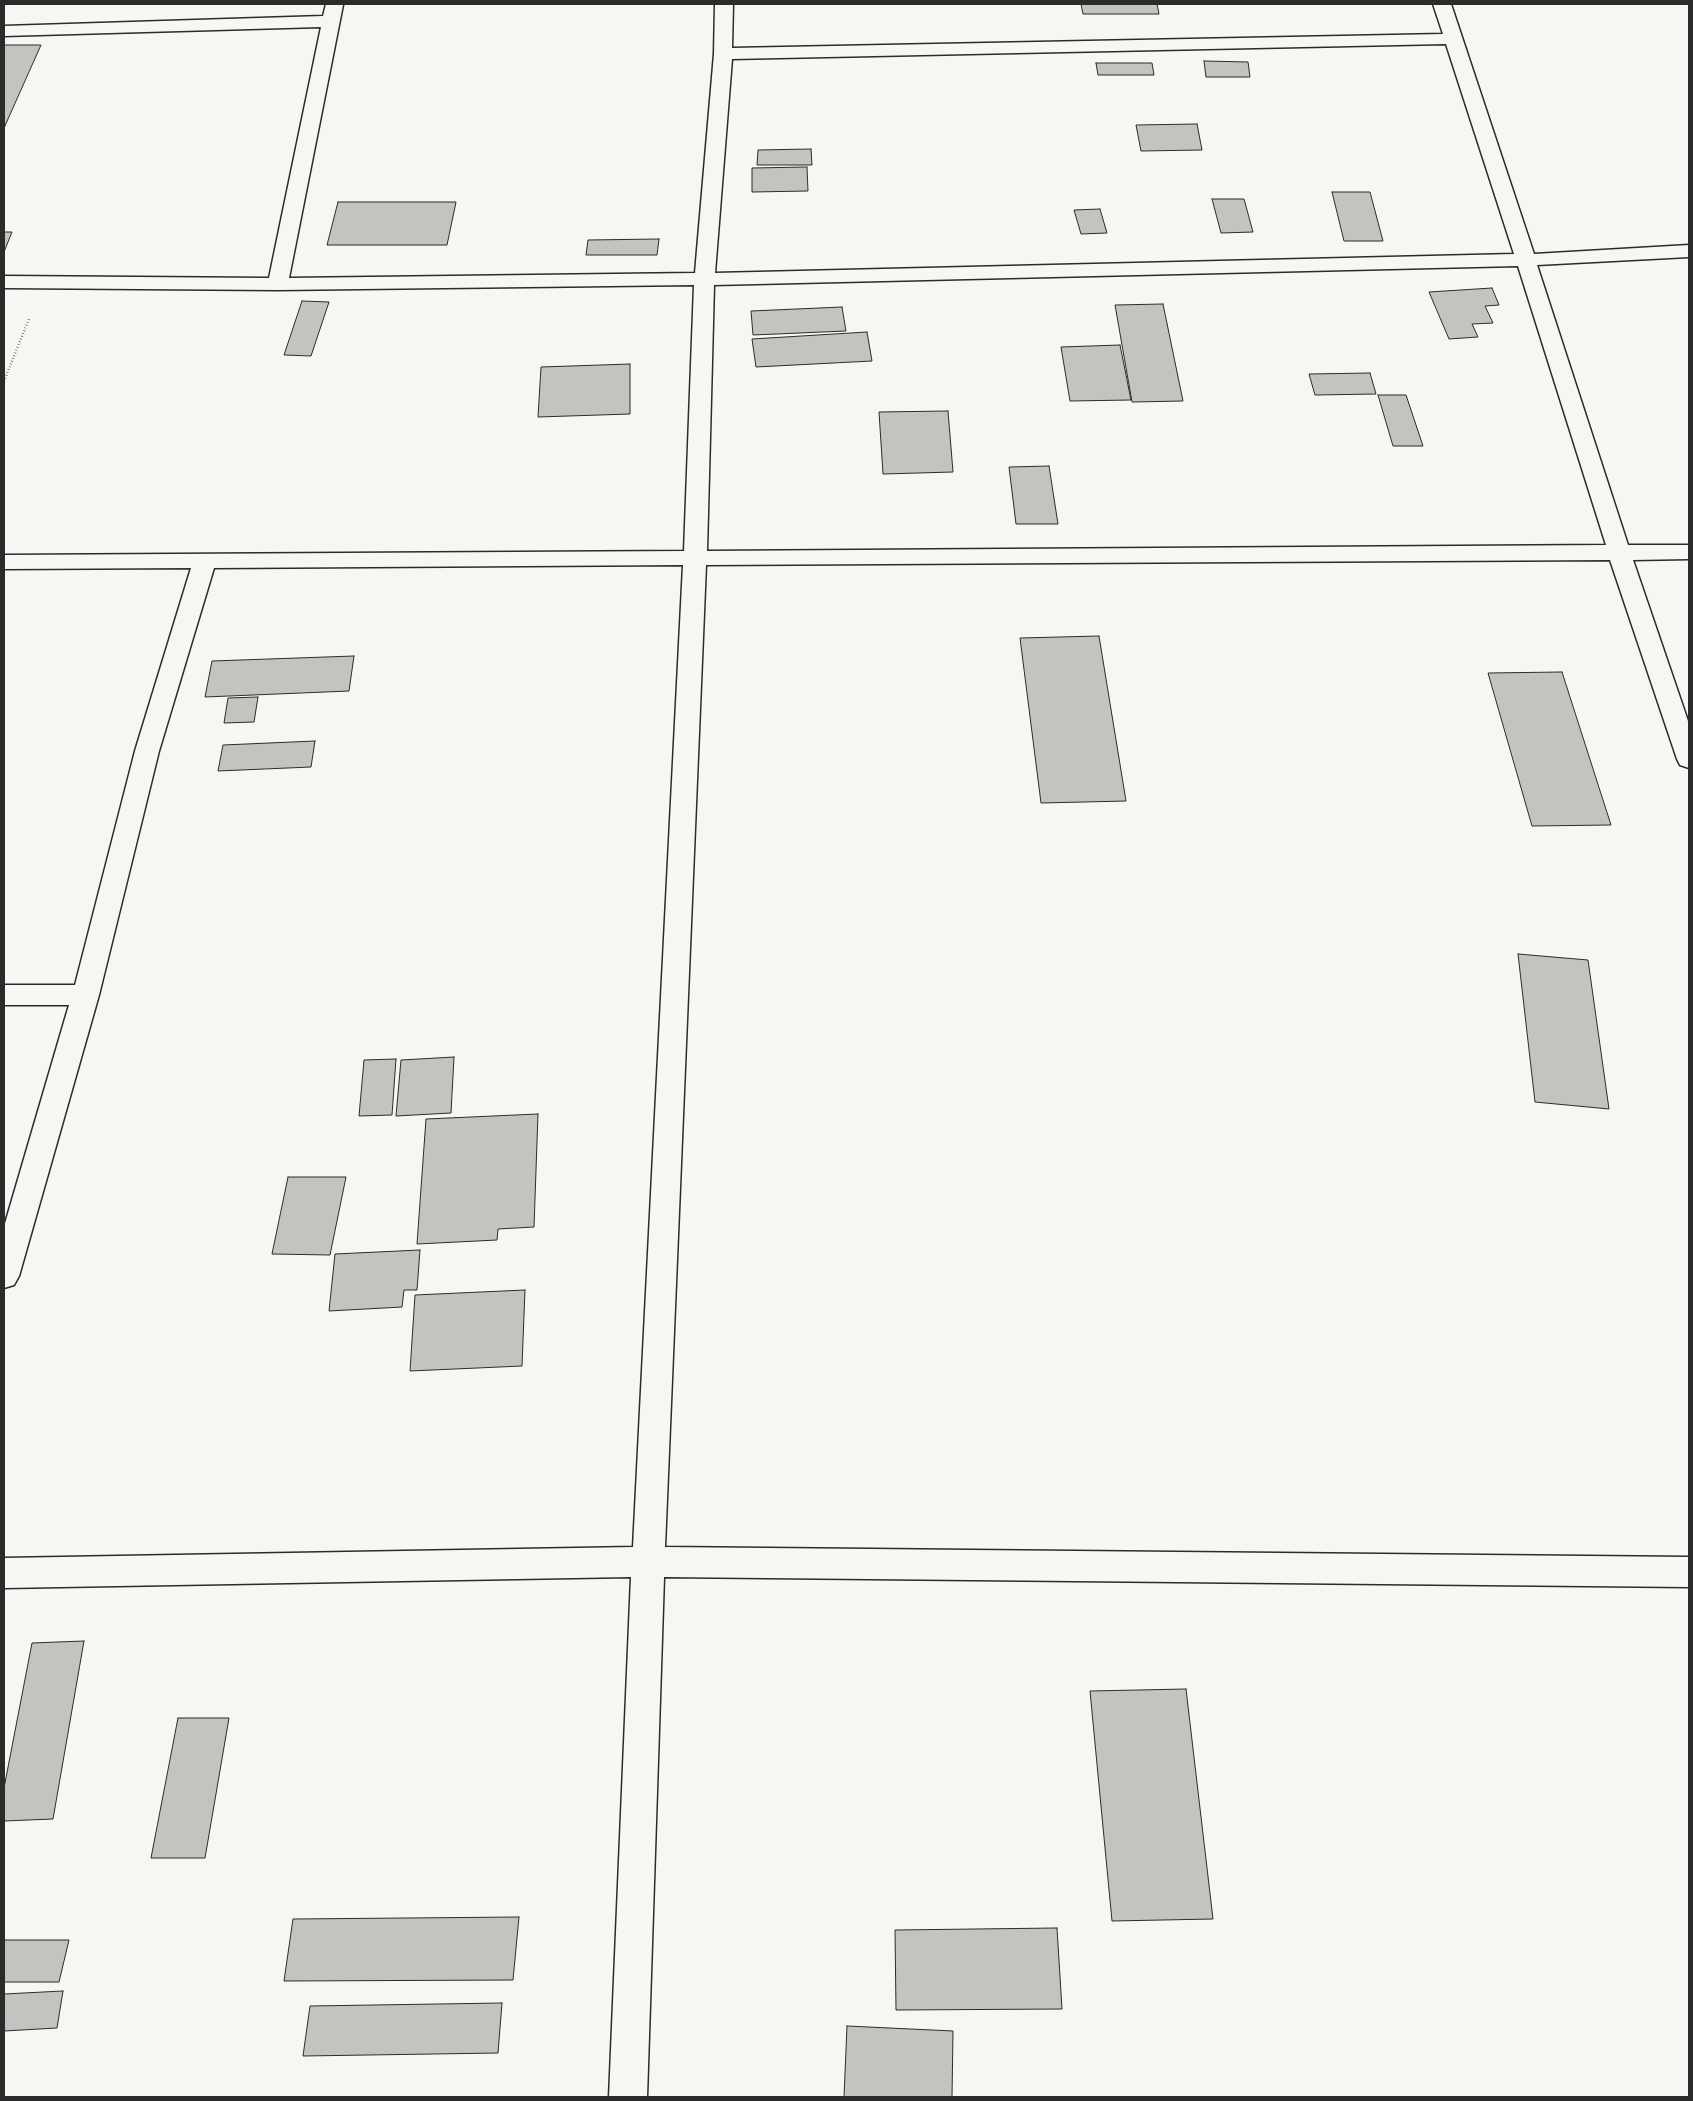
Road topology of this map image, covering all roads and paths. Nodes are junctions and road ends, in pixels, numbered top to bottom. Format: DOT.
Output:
graph roads {
  1 [pos="724,4"];
  2 [pos="1442,4"];
  3 [pos="333,12"];
  4 [pos="4,31"];
  5 [pos="1454,39"];
  6 [pos="723,54"];
  7 [pos="1689,251"];
  8 [pos="1525,260"];
  9 [pos="704,279"];
  10 [pos="4,282"];
  11 [pos="44,283"];
  12 [pos="278,284"];
  13 [pos="4,380"];
  14 [pos="1619,552"];
  15 [pos="1689,552"];
  16 [pos="695,558"];
  17 [pos="205,561"];
  18 [pos="4,562"];
  19 [pos="1689,759"];
  20 [pos="4,995"];
  21 [pos="86,995"];
  22 [pos="4,1276"];
  23 [pos="648,1562"];
  24 [pos="1689,1572"];
  25 [pos="4,1573"];
  26 [pos="628,2097"];
  1 -- 6 [label="street"];
  2 -- 5 [label="street"];
  3 -- 4 [label="street"];
  3 -- 12 [label="street"];
  5 -- 6 [label="street"];
  5 -- 8 [label="street"];
  6 -- 9 [label="street"];
  7 -- 8 [label="street"];
  8 -- 9 [label="street"];
  8 -- 14 [label="street"];
  9 -- 12 [label="street"];
  9 -- 16 [label="street"];
  10 -- 11 [label="street"];
  11 -- 12 [label="street"];
  11 -- 13 [label="path"];
  14 -- 15 [label="street"];
  14 -- 16 [label="street"];
  14 -- 19 [label="street"];
  16 -- 17 [label="street"];
  16 -- 23 [label="street"];
  17 -- 18 [label="street"];
  17 -- 21 [label="street"];
  20 -- 21 [label="street"];
  21 -- 22 [label="street"];
  23 -- 24 [label="street"];
  23 -- 25 [label="street"];
  23 -- 26 [label="street"];
}
